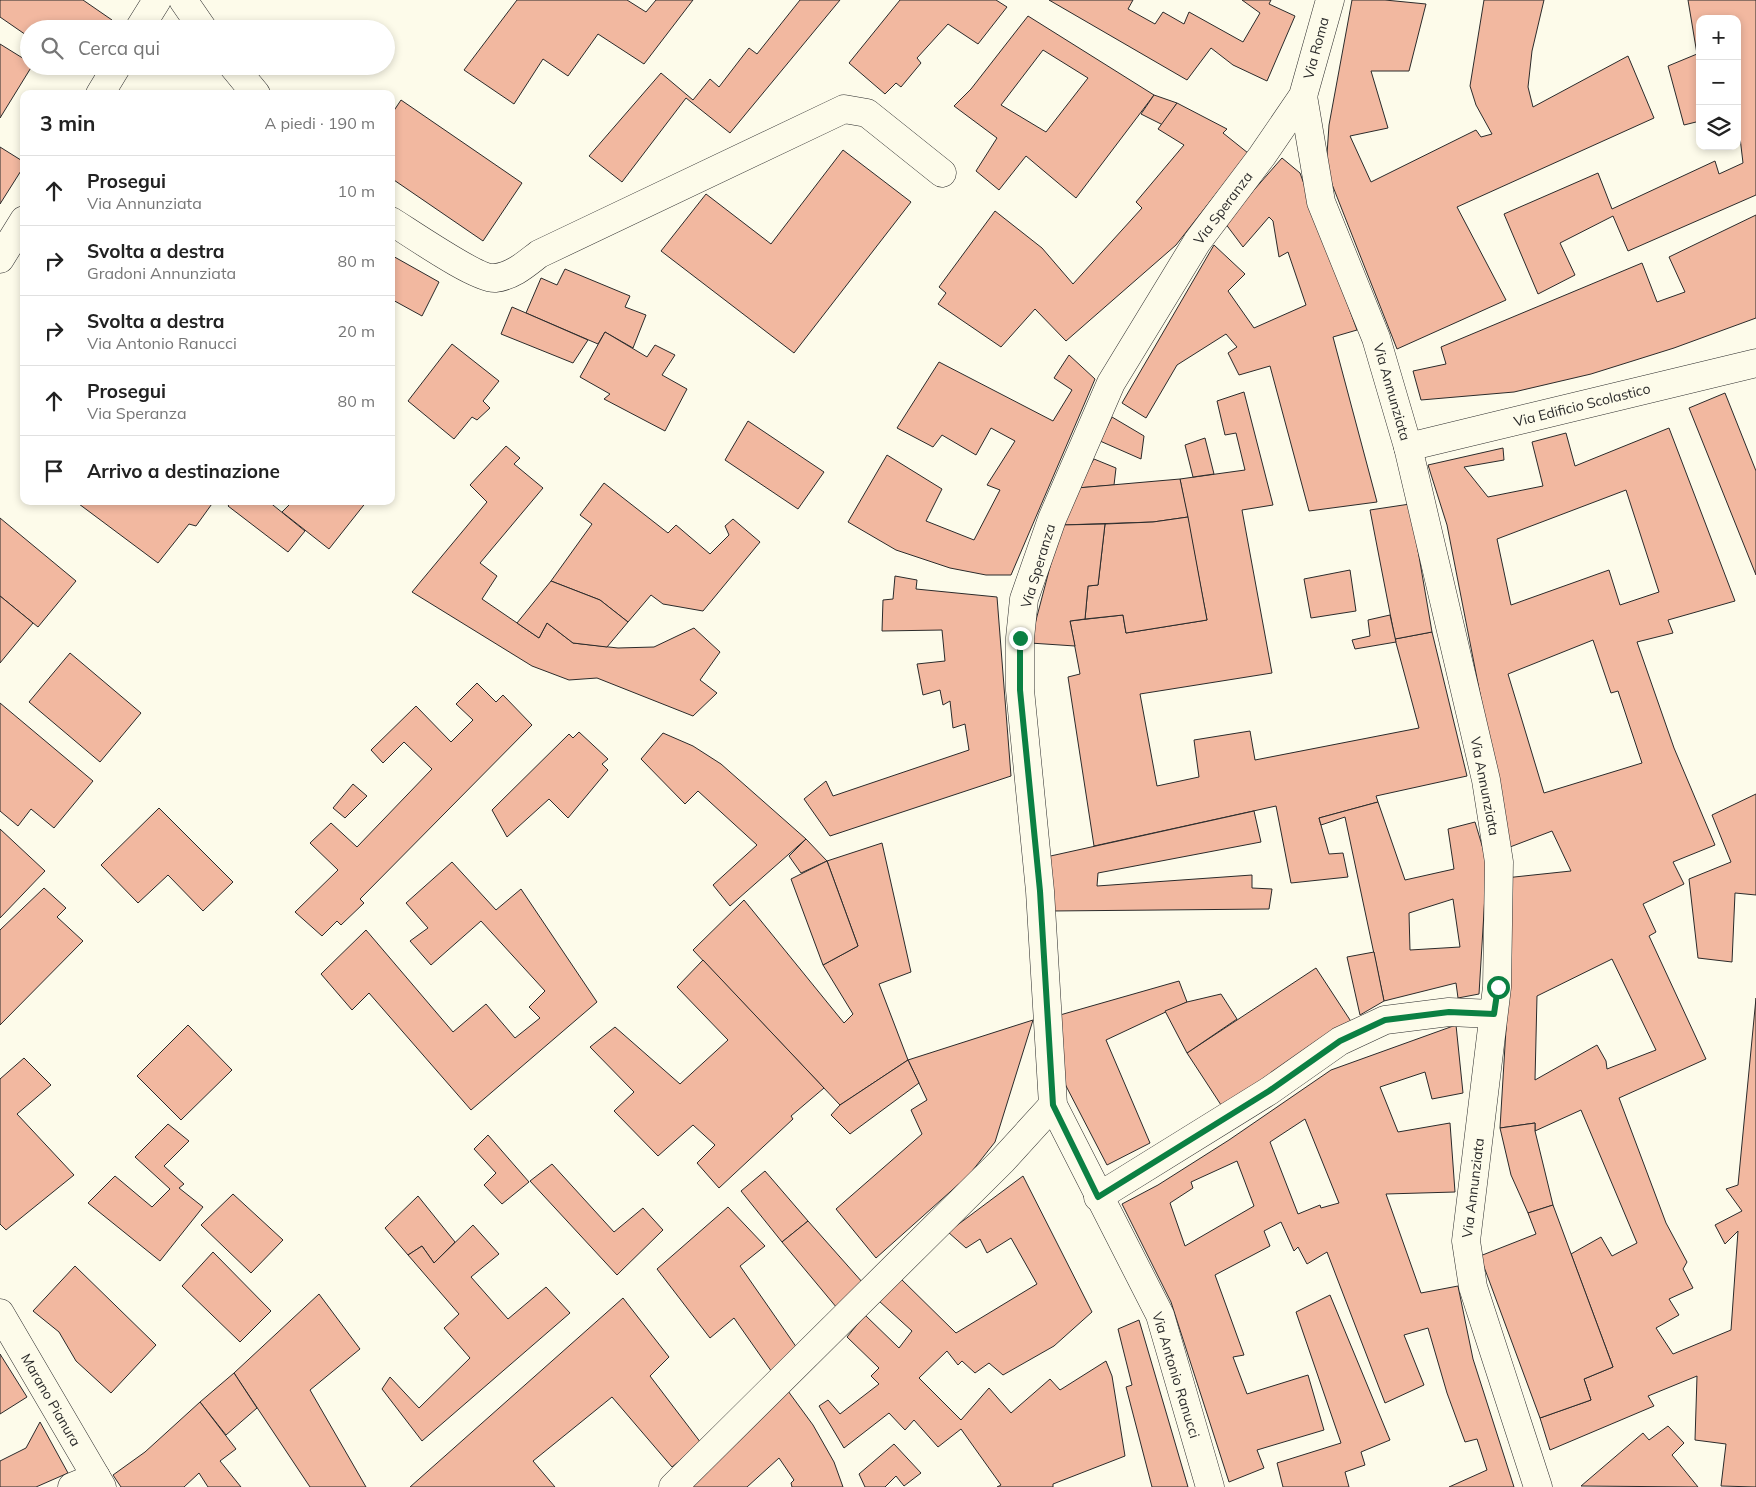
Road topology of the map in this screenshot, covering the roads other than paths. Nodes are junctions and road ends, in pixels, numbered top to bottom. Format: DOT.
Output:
graph roads {
  1 [pos="157,0"];
  2 [pos="183,0"];
  3 [pos="1330,0"];
  4 [pos="145,20"];
  5 [pos="197,20"];
  6 [pos="112,75"];
  7 [pos="240,75"];
  8 [pos="102,90"];
  9 [pos="253,90"];
  10 [pos="1303,96"];
  11 [pos="942,173"];
  12 [pos="395,223"];
  13 [pos="20,226"];
  14 [pos="0,259"];
  15 [pos="1756,363"];
  16 [pos="1408,447"];
  17 [pos="1494,1014"];
  18 [pos="1053,1105"];
  19 [pos="1098,1197"];
  20 [pos="0,1313"];
  21 [pos="90,1484"];
  22 [pos="673,1487"];
  23 [pos="1210,1487"];
  24 [pos="1538,1487"];
  1 -- 4 [label="street"];
  2 -- 5 [label="street"];
  3 -- 10 [label="street, Via Roma"];
  6 -- 8 [label="street"];
  7 -- 9 [label="street"];
  10 -- 16 [label="street, Via Annunziata"];
  10 -- 18 [label="street, Via Speranza"];
  11 -- 12 [label="street"];
  13 -- 14 [label="street"];
  15 -- 16 [label="street, Via Edificio Scolastico"];
  16 -- 17 [label="street, Via Annunziata"];
  17 -- 19 [label="street"];
  17 -- 24 [label="street, Via Annunziata"];
  18 -- 19 [label="street, Via Antonio Ranucci"];
  18 -- 22 [label="street"];
  19 -- 23 [label="street, Via Antonio Ranucci"];
  20 -- 21 [label="street, Marano Pianura"];
}
